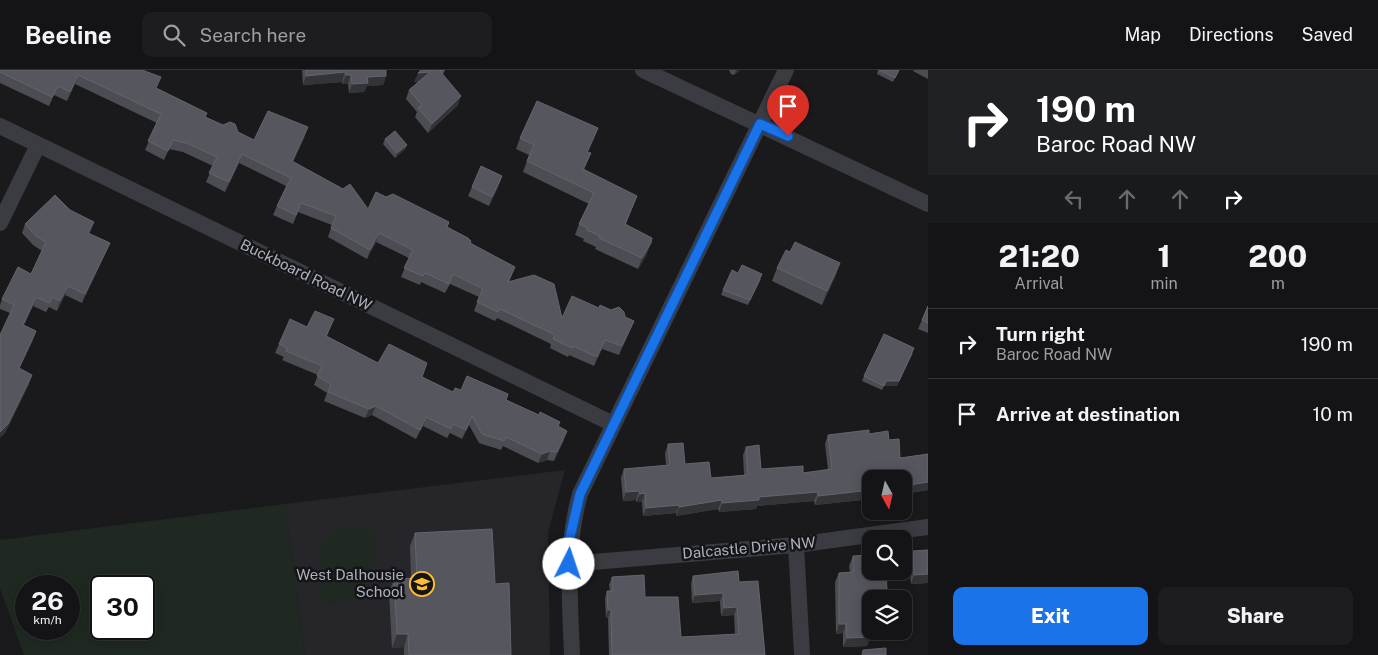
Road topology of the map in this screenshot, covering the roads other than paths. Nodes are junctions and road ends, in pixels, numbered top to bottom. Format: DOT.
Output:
graph roads {
  1 [pos="643,70"];
  2 [pos="786,70"];
  3 [pos="760,124"];
  4 [pos="0,126"];
  5 [pos="38,145"];
  6 [pos="928,204"];
  7 [pos="0,223"];
  8 [pos="613,424"];
  9 [pos="928,527"];
  10 [pos="796,545"];
  11 [pos="569,564"];
  12 [pos="572,655"];
  13 [pos="802,655"];
  1 -- 3 [label="street"];
  2 -- 3 [label="street"];
  3 -- 6 [label="street"];
  3 -- 8 [label="street"];
  4 -- 5 [label="street, Buckboard Road NW"];
  5 -- 7 [label="street"];
  5 -- 8 [label="street, Buckboard Road NW"];
  8 -- 11 [label="street"];
  9 -- 10 [label="street, Dalcastle Drive NW"];
  10 -- 11 [label="street, Dalcastle Drive NW"];
  10 -- 13 [label="street"];
  11 -- 12 [label="street"];
}
